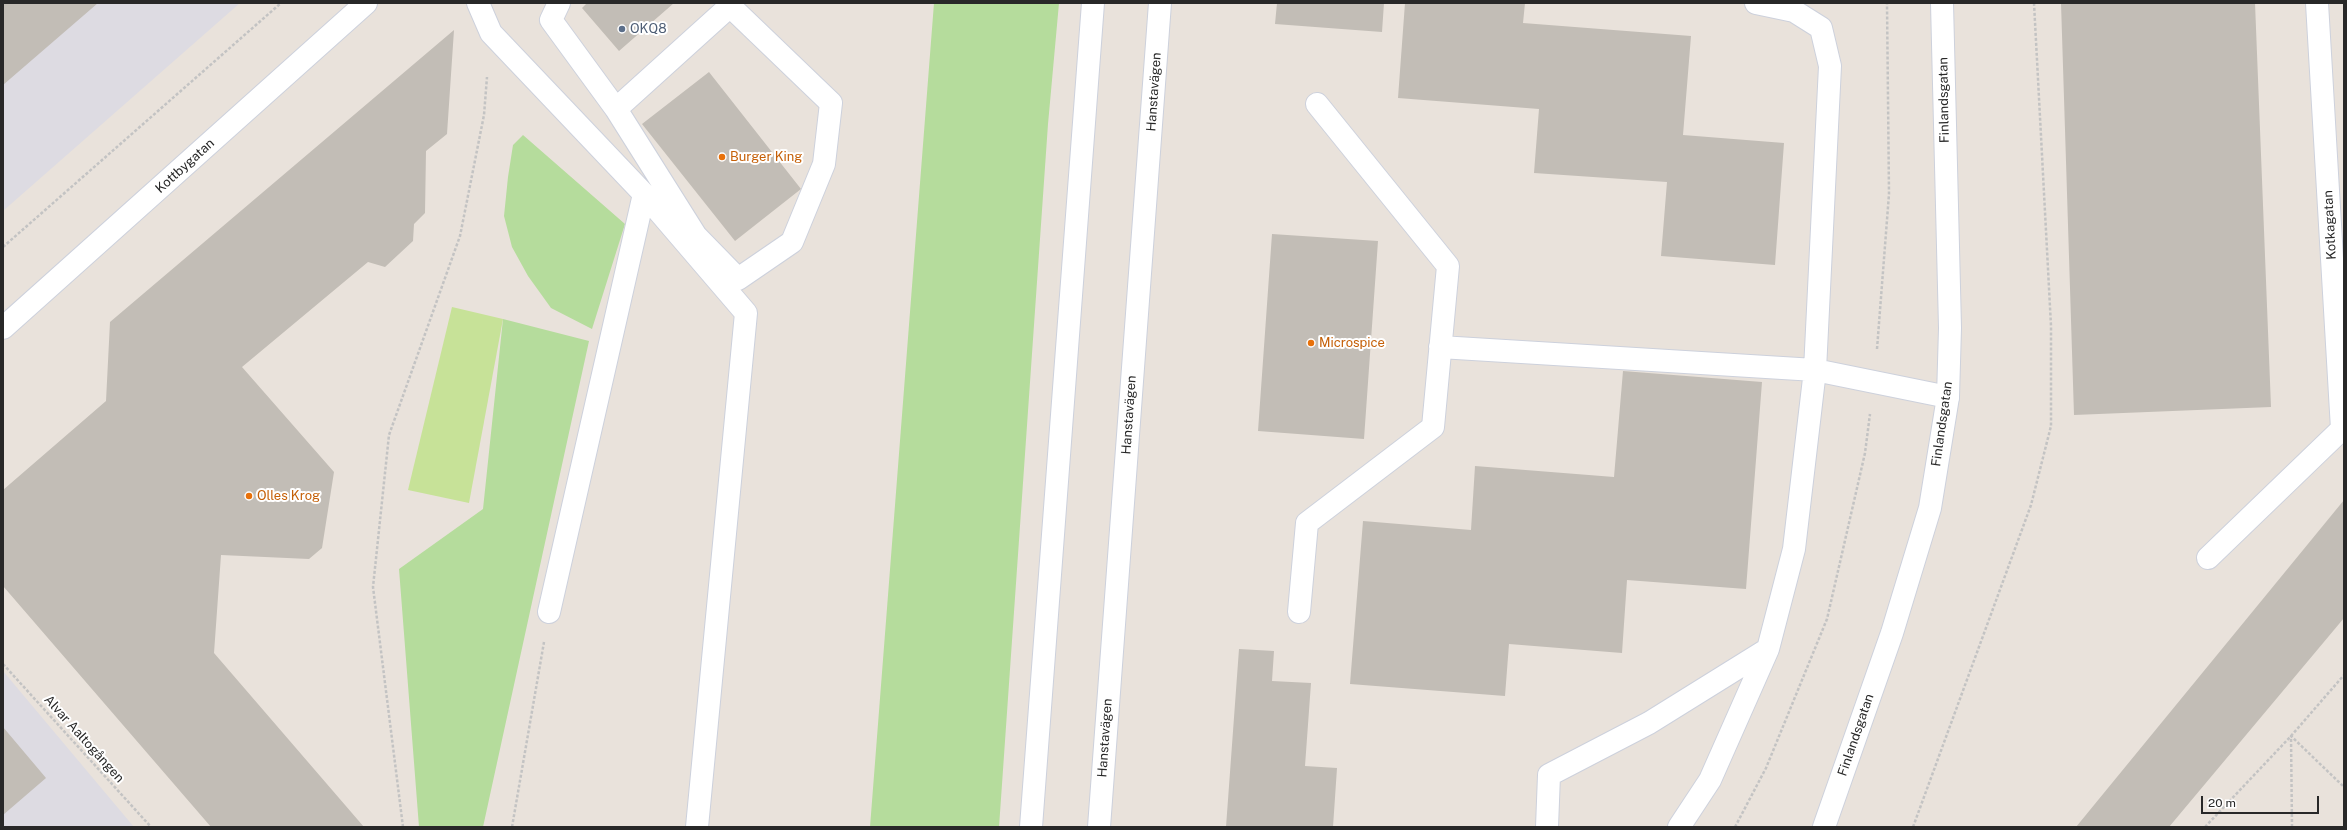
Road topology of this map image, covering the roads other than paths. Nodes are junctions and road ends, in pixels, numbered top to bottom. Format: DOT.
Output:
graph roads {
  1 [pos="366,3"];
  2 [pos="478,3"];
  3 [pos="559,3"];
  4 [pos="1093,3"];
  5 [pos="1160,3"];
  6 [pos="1756,3"];
  7 [pos="1942,3"];
  8 [pos="2317,3"];
  9 [pos="729,4"];
  10 [pos="1318,104"];
  11 [pos="616,109"];
  12 [pos="644,194"];
  13 [pos="3,328"];
  14 [pos="1440,347"];
  15 [pos="1815,370"];
  16 [pos="1948,397"];
  17 [pos="2208,558"];
  18 [pos="549,612"];
  19 [pos="1299,612"];
  20 [pos="1768,649"];
  21 [pos="697,827"];
  22 [pos="1031,827"];
  23 [pos="1099,827"];
  24 [pos="1547,827"];
  25 [pos="1679,827"];
  26 [pos="1824,827"];
  1 -- 13 [label="street, Kottbygatan"];
  2 -- 12 [label="street"];
  3 -- 11 [label="street"];
  4 -- 22 [label="street"];
  5 -- 23 [label="street, Hanstavägen"];
  6 -- 15 [label="street"];
  7 -- 16 [label="street, Finlandsgatan"];
  8 -- 17 [label="street, Kotkagatan"];
  9 -- 11 [label="street"];
  9 -- 11 [label="street"];
  10 -- 14 [label="street"];
  12 -- 18 [label="street"];
  12 -- 21 [label="street"];
  14 -- 15 [label="street"];
  14 -- 19 [label="street"];
  15 -- 16 [label="street"];
  15 -- 20 [label="street"];
  16 -- 26 [label="street, Finlandsgatan"];
  20 -- 24 [label="street"];
  20 -- 25 [label="street"];
}
